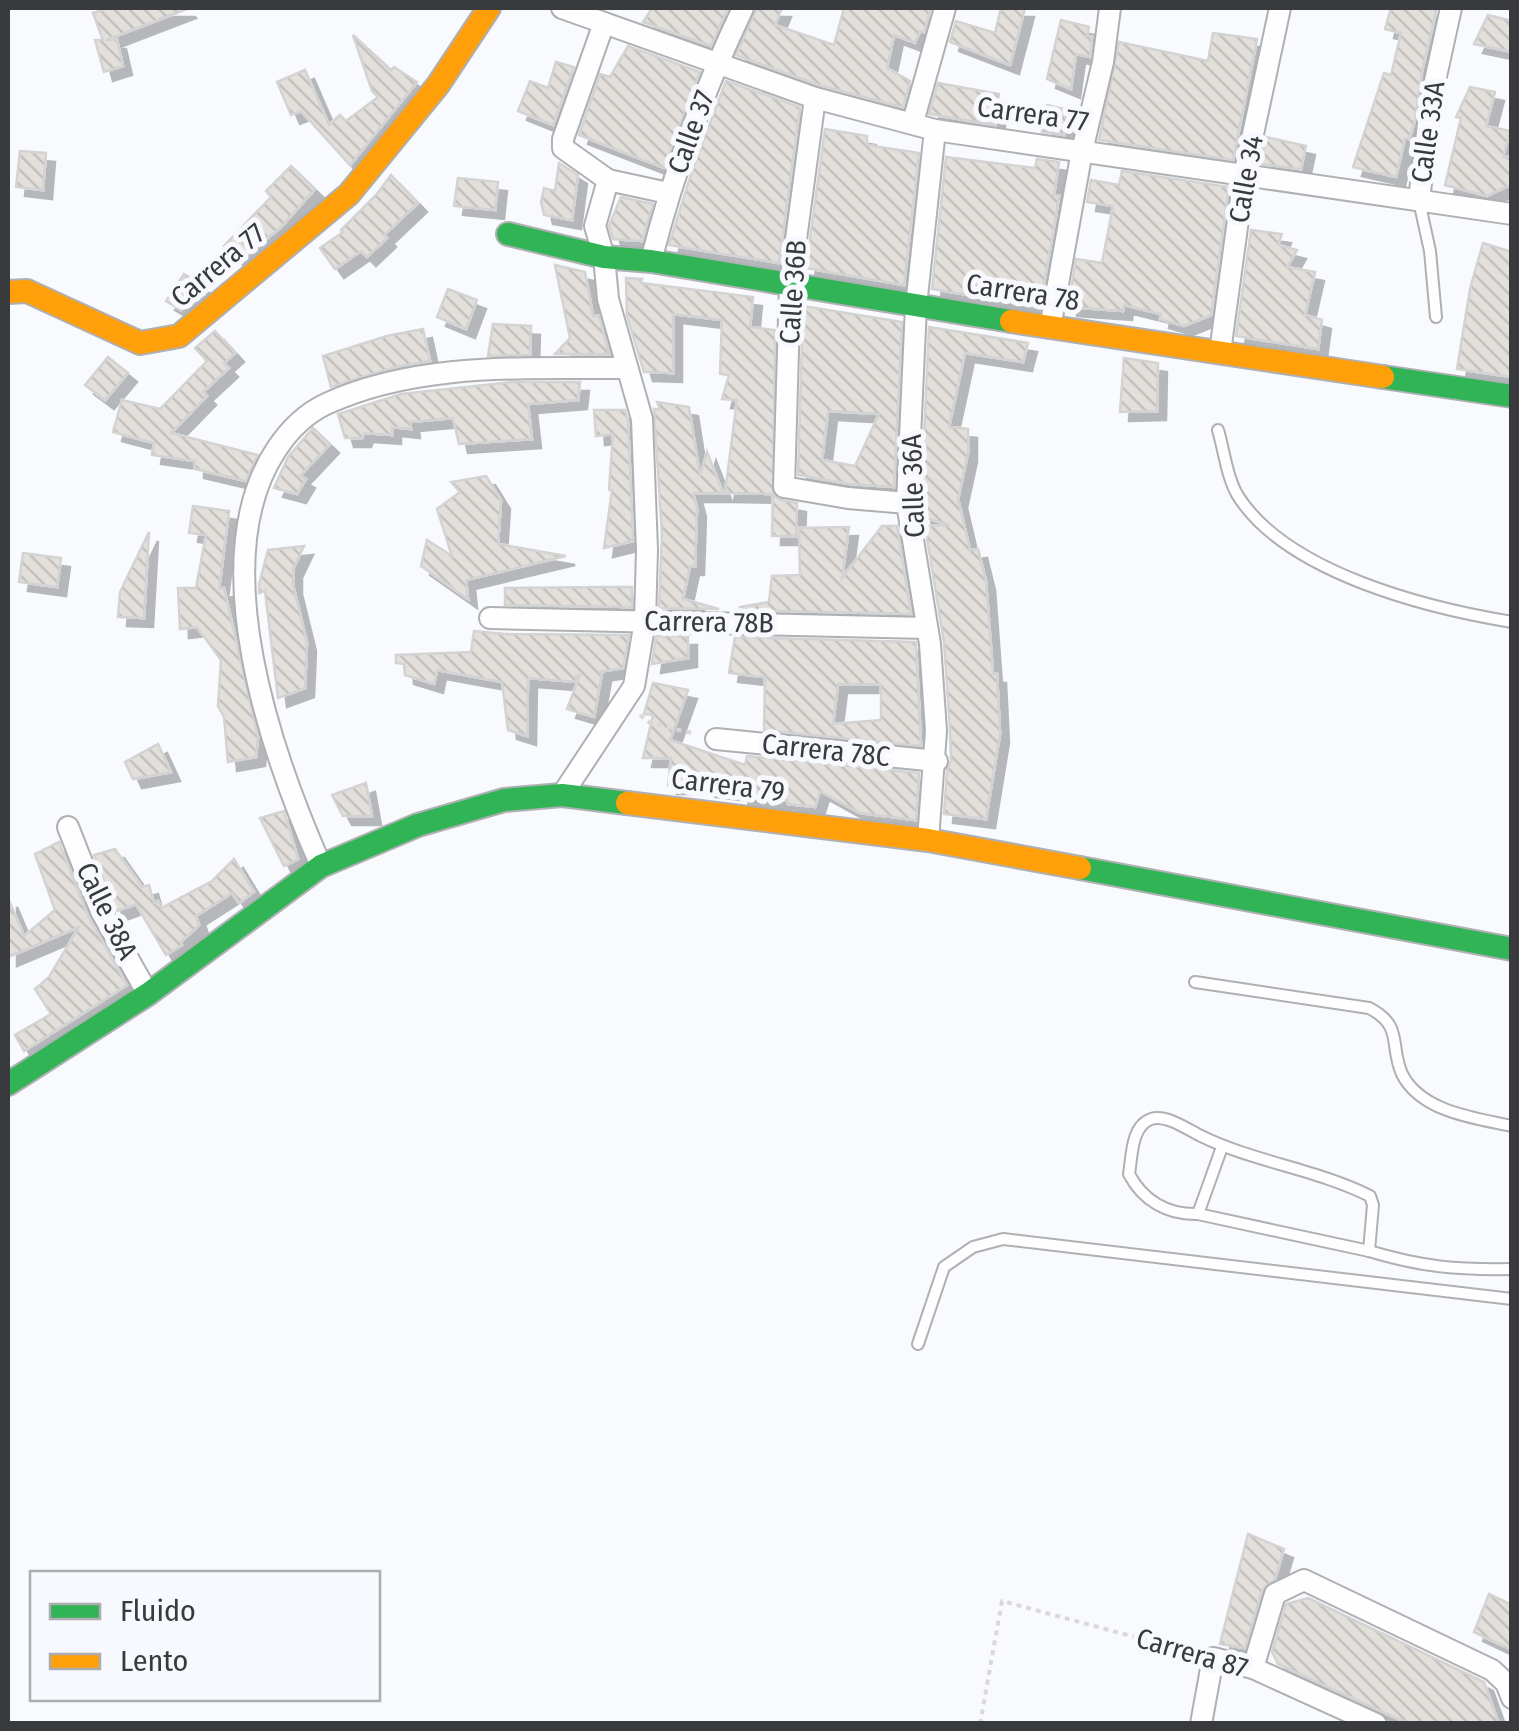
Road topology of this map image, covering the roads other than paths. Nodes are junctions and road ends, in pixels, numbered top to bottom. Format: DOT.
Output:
graph roads {
  1 [pos="489,8"];
  2 [pos="562,8"];
  3 [pos="743,8"];
  4 [pos="945,8"];
  5 [pos="1110,8"];
  6 [pos="1280,8"];
  7 [pos="1451,8"];
  8 [pos="604,23"];
  9 [pos="716,64"];
  10 [pos="815,98"];
  11 [pos="913,122"];
  12 [pos="935,130"];
  13 [pos="1082,151"];
  14 [pos="1244,176"];
  15 [pos="608,180"];
  16 [pos="668,193"];
  17 [pos="1419,200"];
  18 [pos="1512,214"];
  19 [pos="518,236"];
  20 [pos="604,257"];
  21 [pos="651,262"];
  22 [pos="790,284"];
  23 [pos="8,292"];
  24 [pos="916,306"];
  25 [pos="1436,317"];
  26 [pos="1050,328"];
  27 [pos="1220,352"];
  28 [pos="627,368"];
  29 [pos="1512,396"];
  30 [pos="1218,430"];
  31 [pos="908,503"];
  32 [pos="490,618"];
  33 [pos="645,621"];
  34 [pos="1512,622"];
  35 [pos="927,628"];
  36 [pos="716,739"];
  37 [pos="937,762"];
  38 [pos="562,795"];
  39 [pos="68,827"];
  40 [pos="928,840"];
  41 [pos="321,866"];
  42 [pos="1512,949"];
  43 [pos="1195,982"];
  44 [pos="148,994"];
  45 [pos="8,1084"];
  46 [pos="1512,1126"];
  47 [pos="1222,1147"];
  48 [pos="1198,1214"];
  49 [pos="1369,1250"];
  50 [pos="1512,1269"];
  51 [pos="1512,1299"];
  52 [pos="918,1344"];
  53 [pos="1252,1668"];
  54 [pos="1512,1698"];
  55 [pos="1202,1724"];
  56 [pos="1376,1724"];
  1 -- 23 [label="street, Carrera 77"];
  2 -- 8 [label="street, Carrera 77"];
  3 -- 9 [label="street, Calle 37"];
  4 -- 11 [label="street"];
  5 -- 13 [label="street"];
  6 -- 14 [label="street, Calle 34"];
  7 -- 17 [label="street, Calle 33A"];
  8 -- 9 [label="street, Carrera 77"];
  8 -- 15 [label="street"];
  9 -- 10 [label="street, Carrera 77"];
  9 -- 16 [label="street, Calle 37"];
  10 -- 11 [label="street, Carrera 77"];
  10 -- 22 [label="street, Calle 36B"];
  11 -- 12 [label="street, Carrera 77"];
  12 -- 13 [label="street, Carrera 77"];
  12 -- 24 [label="street, Calle 36A"];
  13 -- 14 [label="street, Carrera 77"];
  13 -- 26 [label="street"];
  14 -- 17 [label="street, Carrera 77"];
  14 -- 27 [label="street, Calle 34"];
  15 -- 16 [label="street"];
  15 -- 20 [label="street"];
  16 -- 21 [label="street, Calle 37"];
  17 -- 18 [label="street, Carrera 77"];
  17 -- 25 [label="lane, Calle 33A"];
  19 -- 20 [label="street, Carrera 78"];
  20 -- 21 [label="street, Carrera 78"];
  20 -- 28 [label="street"];
  21 -- 22 [label="street, Carrera 78"];
  22 -- 24 [label="street, Carrera 78"];
  22 -- 31 [label="street, Calle 36B"];
  24 -- 26 [label="street, Carrera 78"];
  24 -- 31 [label="street, Calle 36A"];
  26 -- 27 [label="street, Carrera 78"];
  27 -- 29 [label="street, Carrera 78"];
  28 -- 33 [label="street"];
  28 -- 41 [label="street"];
  30 -- 34 [label="lane"];
  31 -- 35 [label="street, Calle 36A"];
  32 -- 33 [label="street, Carrera 78B"];
  33 -- 35 [label="street, Carrera 78B"];
  33 -- 38 [label="street"];
  35 -- 37 [label="street, Calle 36A"];
  36 -- 37 [label="street, Carrera 78C"];
  37 -- 40 [label="street, Calle 36A"];
  38 -- 40 [label="street, Carrera 79"];
  38 -- 41 [label="street, Carrera 79"];
  39 -- 44 [label="street, Calle 38A"];
  40 -- 42 [label="street, Carrera 79"];
  41 -- 44 [label="street, Carrera 79"];
  43 -- 46 [label="lane"];
  44 -- 45 [label="street, Carrera 79"];
  47 -- 48 [label="lane"];
  47 -- 48 [label="lane"];
  47 -- 49 [label="lane"];
  48 -- 49 [label="lane"];
  49 -- 50 [label="lane"];
  51 -- 52 [label="lane"];
  53 -- 54 [label="street"];
  53 -- 55 [label="street, Carrera 87"];
  53 -- 56 [label="street, Carrera 87"];
}
